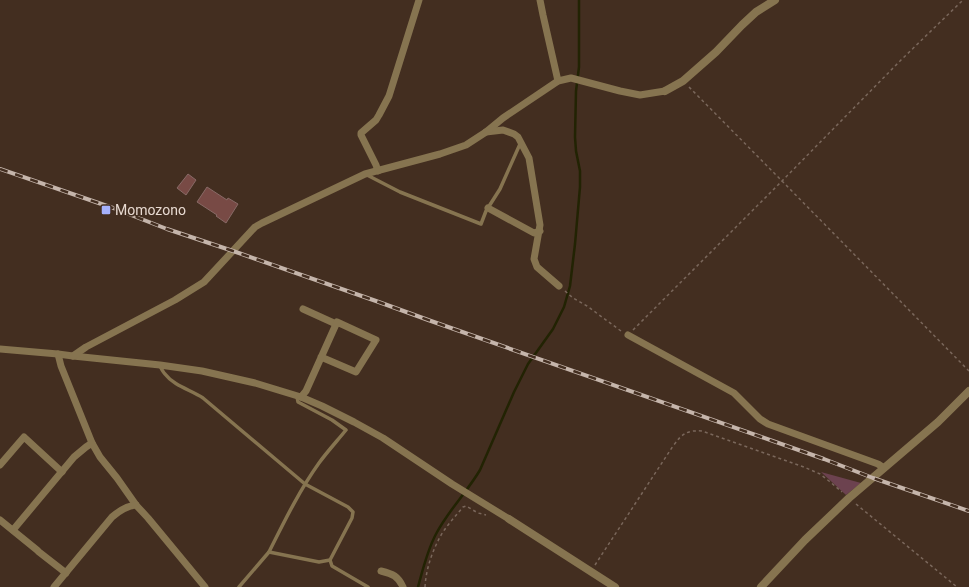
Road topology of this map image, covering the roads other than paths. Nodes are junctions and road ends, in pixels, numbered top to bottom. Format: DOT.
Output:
graph roads {
  1 [pos="419,0"];
  2 [pos="540,0"];
  3 [pos="775,0"];
  4 [pos="558,81"];
  5 [pos="664,91"];
  6 [pos="486,132"];
  7 [pos="521,142"];
  8 [pos="378,171"];
  9 [pos="365,174"];
  10 [pos="488,208"];
  11 [pos="540,231"];
  12 [pos="559,286"];
  13 [pos="303,308"];
  14 [pos="336,324"];
  15 [pos="628,335"];
  16 [pos="0,349"];
  17 [pos="58,354"];
  18 [pos="73,356"];
  19 [pos="321,357"];
  20 [pos="160,365"];
  21 [pos="969,391"];
  22 [pos="299,396"];
  23 [pos="92,443"];
  24 [pos="0,466"];
  25 [pos="884,468"];
  26 [pos="62,472"];
  27 [pos="305,484"];
  28 [pos="136,505"];
  29 [pos="509,519"];
  30 [pos="0,520"];
  31 [pos="13,530"];
  32 [pos="269,552"];
  33 [pos="330,560"];
  34 [pos="381,571"];
  35 [pos="66,573"];
  36 [pos="54,587"];
  37 [pos="205,587"];
  38 [pos="239,587"];
  39 [pos="368,587"];
  40 [pos="403,587"];
  41 [pos="615,587"];
  42 [pos="761,587"];
  1 -- 8 [label="street"];
  2 -- 4 [label="street"];
  3 -- 5 [label="street"];
  4 -- 5 [label="street"];
  4 -- 6 [label="street"];
  6 -- 7 [label="street"];
  6 -- 8 [label="street"];
  7 -- 10 [label="lane"];
  7 -- 11 [label="street"];
  8 -- 9 [label="street"];
  9 -- 10 [label="lane"];
  9 -- 18 [label="street"];
  10 -- 11 [label="street"];
  11 -- 12 [label="street"];
  13 -- 14 [label="street"];
  14 -- 19 [label="street"];
  14 -- 19 [label="street"];
  15 -- 25 [label="street"];
  16 -- 17 [label="street"];
  17 -- 18 [label="street"];
  17 -- 23 [label="street"];
  18 -- 20 [label="street"];
  19 -- 22 [label="street"];
  20 -- 22 [label="street"];
  20 -- 27 [label="lane"];
  21 -- 25 [label="street"];
  22 -- 27 [label="lane"];
  22 -- 29 [label="street"];
  23 -- 26 [label="street"];
  23 -- 28 [label="street"];
  24 -- 26 [label="street"];
  25 -- 42 [label="street"];
  26 -- 31 [label="street"];
  27 -- 32 [label="lane"];
  27 -- 33 [label="lane"];
  28 -- 35 [label="street"];
  28 -- 37 [label="street"];
  29 -- 41 [label="street"];
  30 -- 31 [label="street"];
  31 -- 35 [label="street"];
  32 -- 33 [label="lane"];
  32 -- 38 [label="lane"];
  33 -- 39 [label="lane"];
  34 -- 40 [label="street"];
  35 -- 36 [label="street"];
}
